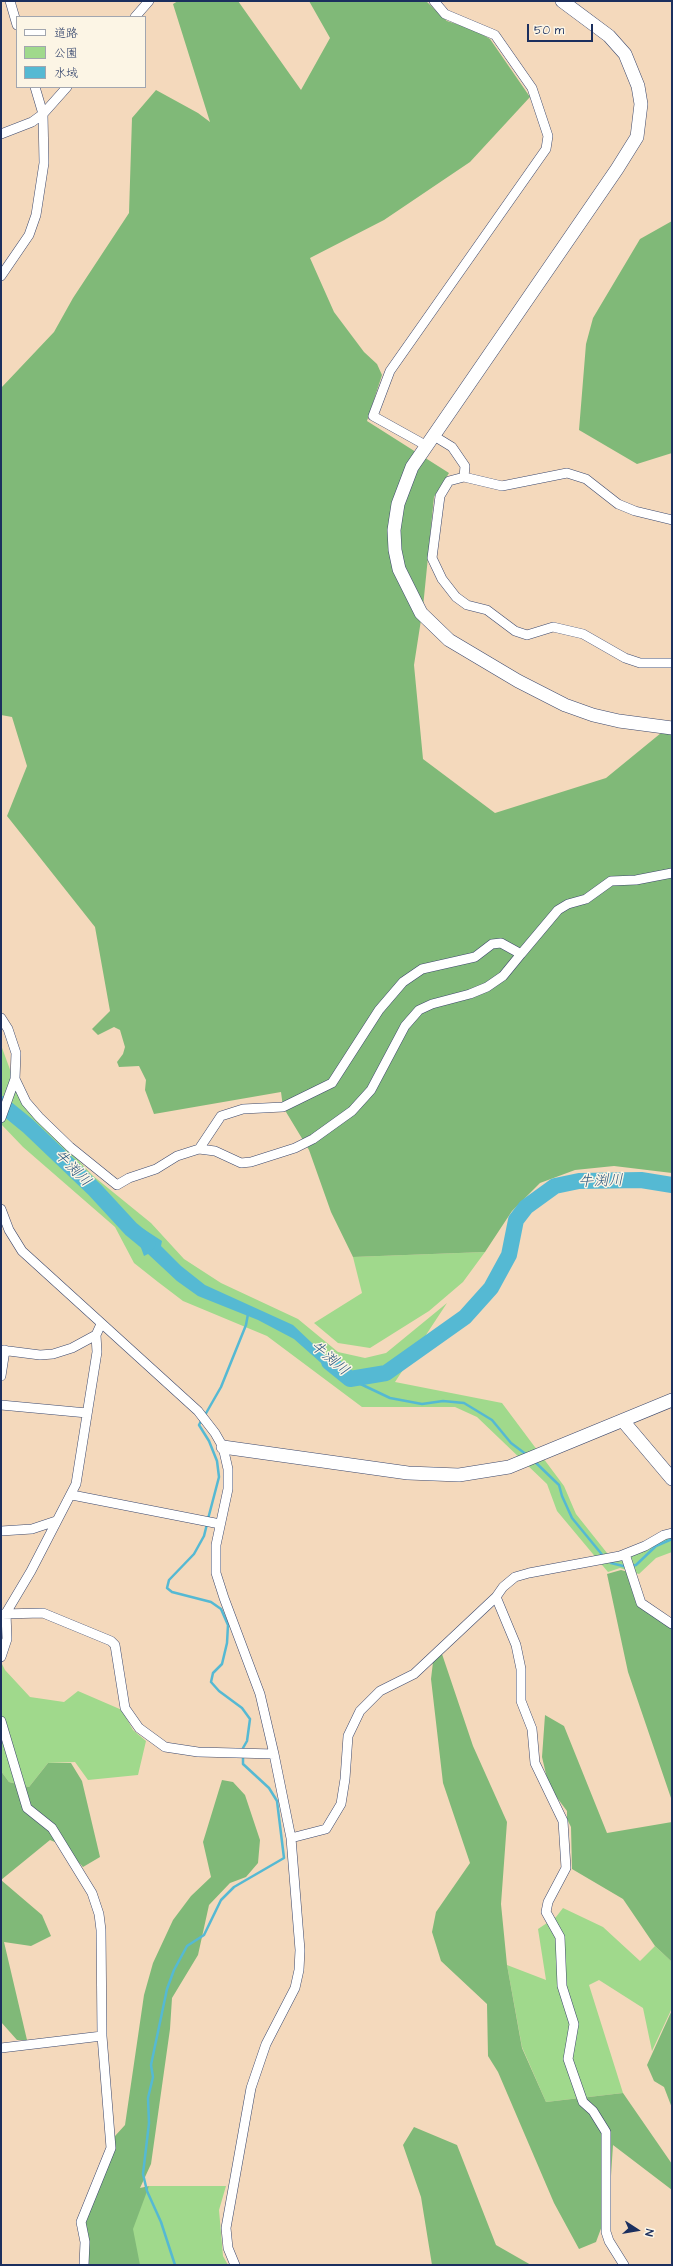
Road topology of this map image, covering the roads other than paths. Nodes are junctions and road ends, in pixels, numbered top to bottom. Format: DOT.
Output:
graph roads {
  1 [pos="10,1"];
  2 [pos="149,1"];
  3 [pos="434,1"];
  4 [pos="562,1"];
  5 [pos="136,16"];
  6 [pos="16,22"];
  7 [pos="35,88"];
  8 [pos="67,88"];
  9 [pos="43,114"];
  10 [pos="1,134"];
  11 [pos="1,276"];
  12 [pos="430,441"];
  13 [pos="464,477"];
  14 [pos="672,520"];
  15 [pos="672,663"];
  16 [pos="672,728"];
  17 [pos="672,873"];
  18 [pos="522,954"];
  19 [pos="1,1018"];
  20 [pos="15,1079"];
  21 [pos="1,1118"];
  22 [pos="199,1149"];
  23 [pos="1,1209"];
  24 [pos="101,1324"];
  25 [pos="96,1336"];
  26 [pos="3,1350"];
  27 [pos="1,1376"];
  28 [pos="672,1400"];
  29 [pos="1,1405"];
  30 [pos="87,1413"];
  31 [pos="623,1421"];
  32 [pos="223,1447"];
  33 [pos="672,1479"];
  34 [pos="72,1495"];
  35 [pos="56,1521"];
  36 [pos="220,1524"];
  37 [pos="1,1531"];
  38 [pos="672,1533"];
  39 [pos="625,1554"];
  40 [pos="496,1597"];
  41 [pos="3,1613"];
  42 [pos="672,1624"];
  43 [pos="1,1657"];
  44 [pos="1,1721"];
  45 [pos="274,1754"];
  46 [pos="291,1838"];
  47 [pos="102,2036"];
  48 [pos="1,2048"];
  49 [pos="84,2265"];
  50 [pos="235,2265"];
  51 [pos="624,2265"];
  1 -- 6 [label="street"];
  2 -- 5 [label="street"];
  3 -- 12 [label="street"];
  4 -- 12 [label="street"];
  7 -- 9 [label="street"];
  8 -- 9 [label="street"];
  9 -- 10 [label="street"];
  9 -- 11 [label="street"];
  12 -- 13 [label="street"];
  12 -- 16 [label="street"];
  13 -- 14 [label="street"];
  13 -- 15 [label="street"];
  17 -- 18 [label="street"];
  18 -- 22 [label="street"];
  18 -- 22 [label="street"];
  19 -- 20 [label="street"];
  20 -- 21 [label="street"];
  20 -- 22 [label="street"];
  23 -- 24 [label="street"];
  24 -- 25 [label="street"];
  24 -- 32 [label="street"];
  25 -- 26 [label="street"];
  25 -- 30 [label="street"];
  26 -- 27 [label="street"];
  28 -- 31 [label="street"];
  29 -- 30 [label="street"];
  30 -- 34 [label="street"];
  31 -- 32 [label="street"];
  31 -- 33 [label="street"];
  32 -- 36 [label="street"];
  34 -- 35 [label="street"];
  34 -- 36 [label="street"];
  35 -- 37 [label="street"];
  35 -- 41 [label="street"];
  36 -- 45 [label="street"];
  38 -- 39 [label="street"];
  39 -- 40 [label="street"];
  39 -- 42 [label="street"];
  40 -- 46 [label="street"];
  40 -- 51 [label="street"];
  41 -- 43 [label="street"];
  41 -- 45 [label="street"];
  44 -- 47 [label="street"];
  45 -- 46 [label="street"];
  46 -- 50 [label="street"];
  47 -- 48 [label="street"];
  47 -- 49 [label="street"];
}
